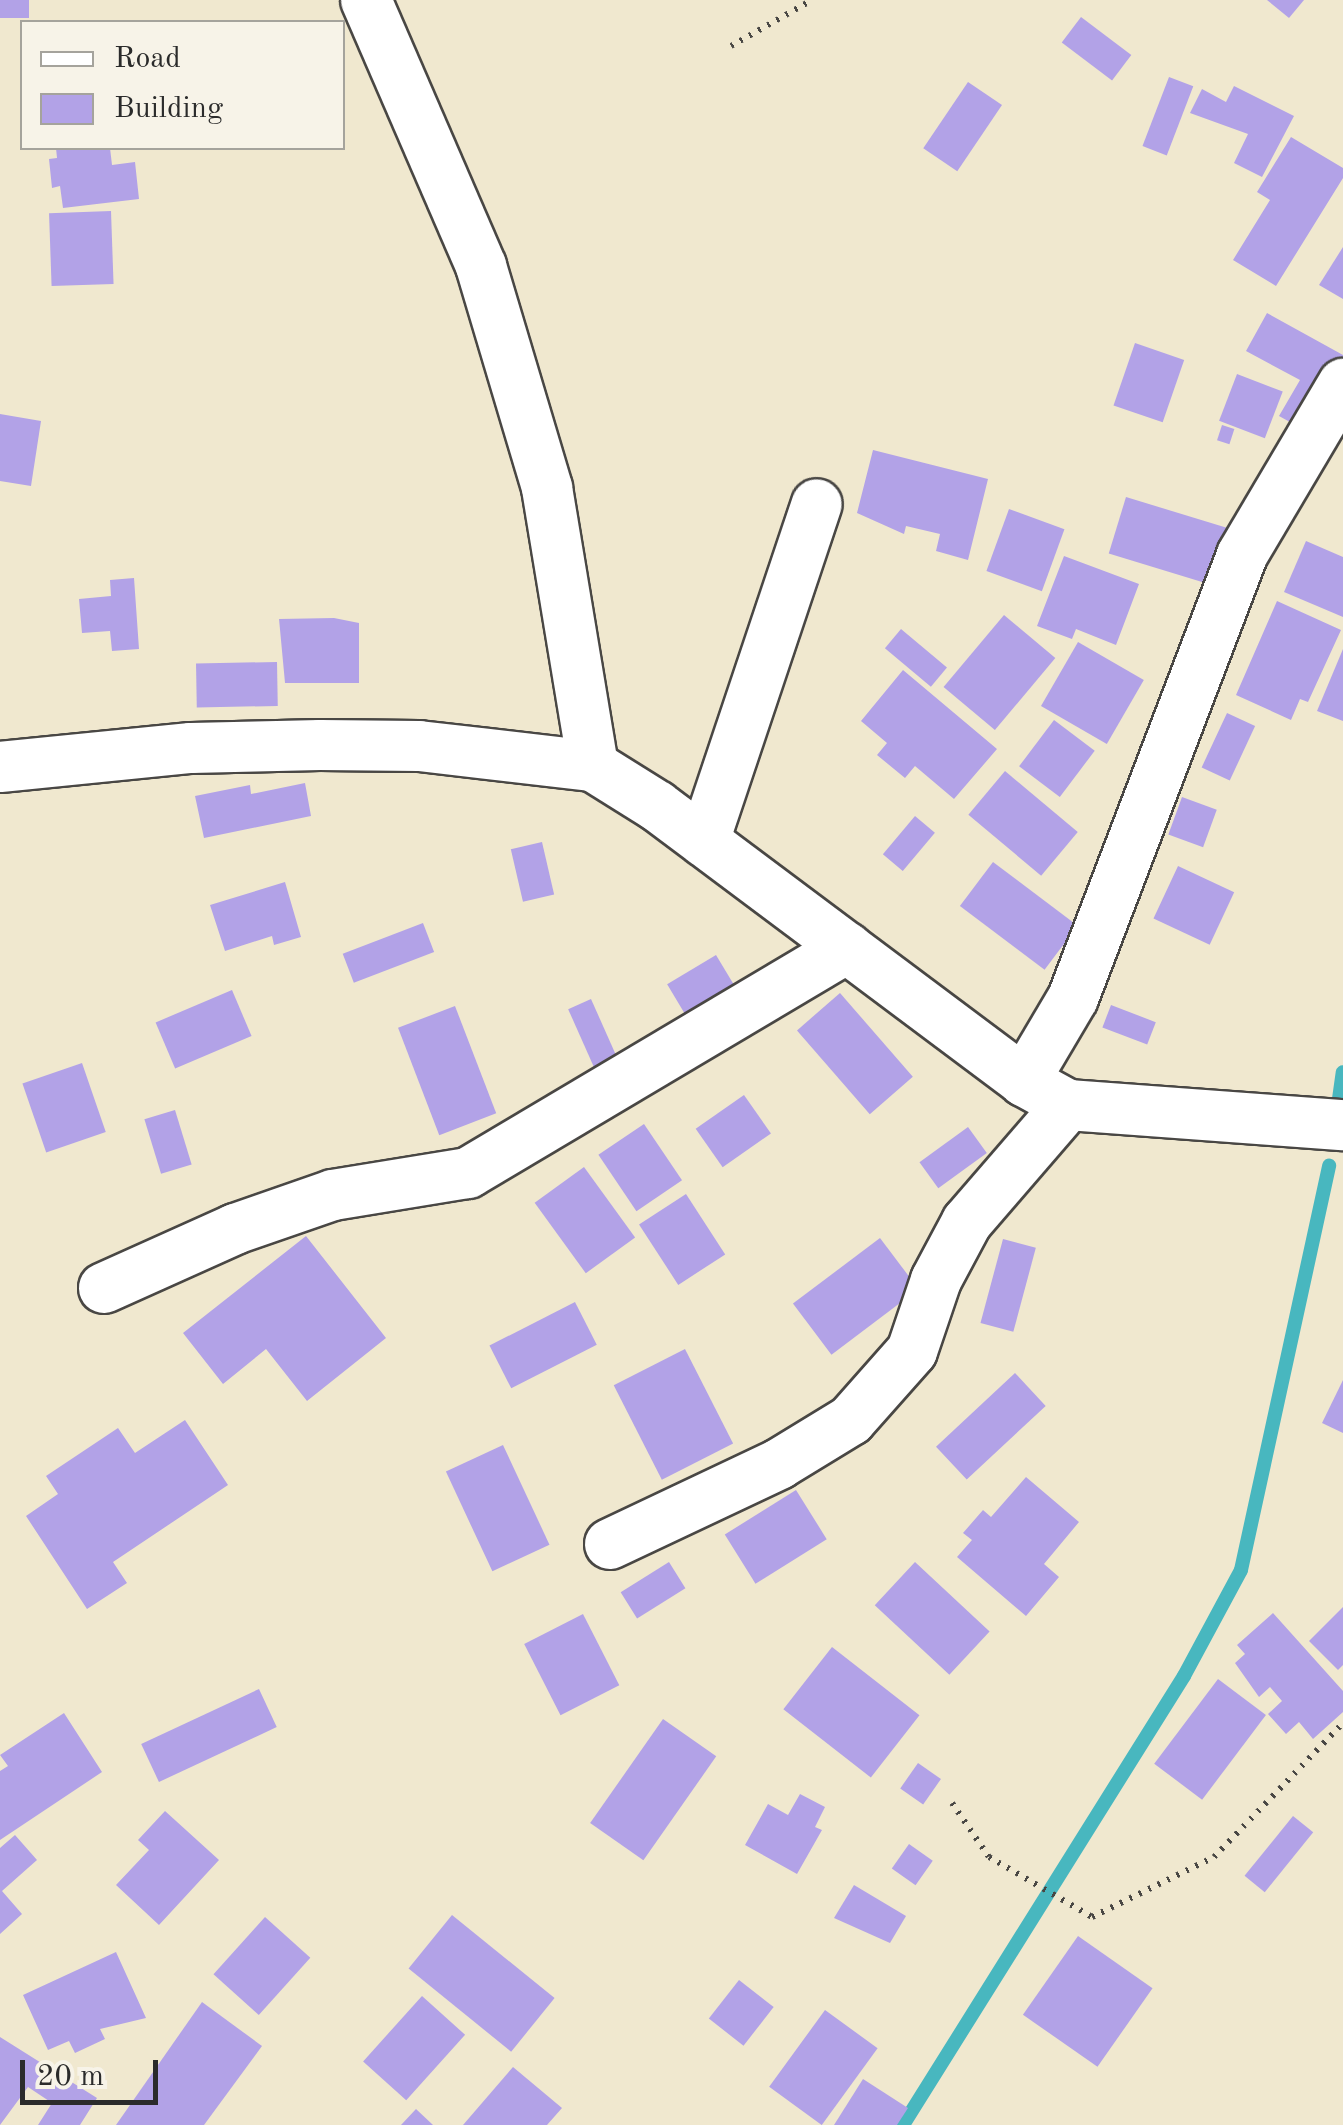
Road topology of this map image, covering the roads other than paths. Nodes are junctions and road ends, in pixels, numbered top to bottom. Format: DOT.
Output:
graph roads {
  1 [pos="366,0"];
  2 [pos="1343,384"];
  3 [pos="817,504"];
  4 [pos="592,766"];
  5 [pos="0,767"];
  6 [pos="704,841"];
  7 [pos="847,948"];
  8 [pos="1024,1081"];
  9 [pos="1068,1104"];
  10 [pos="1343,1125"];
  11 [pos="104,1288"];
  12 [pos="610,1544"];
  1 -- 4 [label="street"];
  2 -- 8 [label="street"];
  3 -- 6 [label="street"];
  4 -- 5 [label="street"];
  4 -- 6 [label="street"];
  6 -- 7 [label="street"];
  7 -- 8 [label="street"];
  7 -- 11 [label="street"];
  8 -- 9 [label="street"];
  9 -- 10 [label="street"];
  9 -- 12 [label="street"];
}
